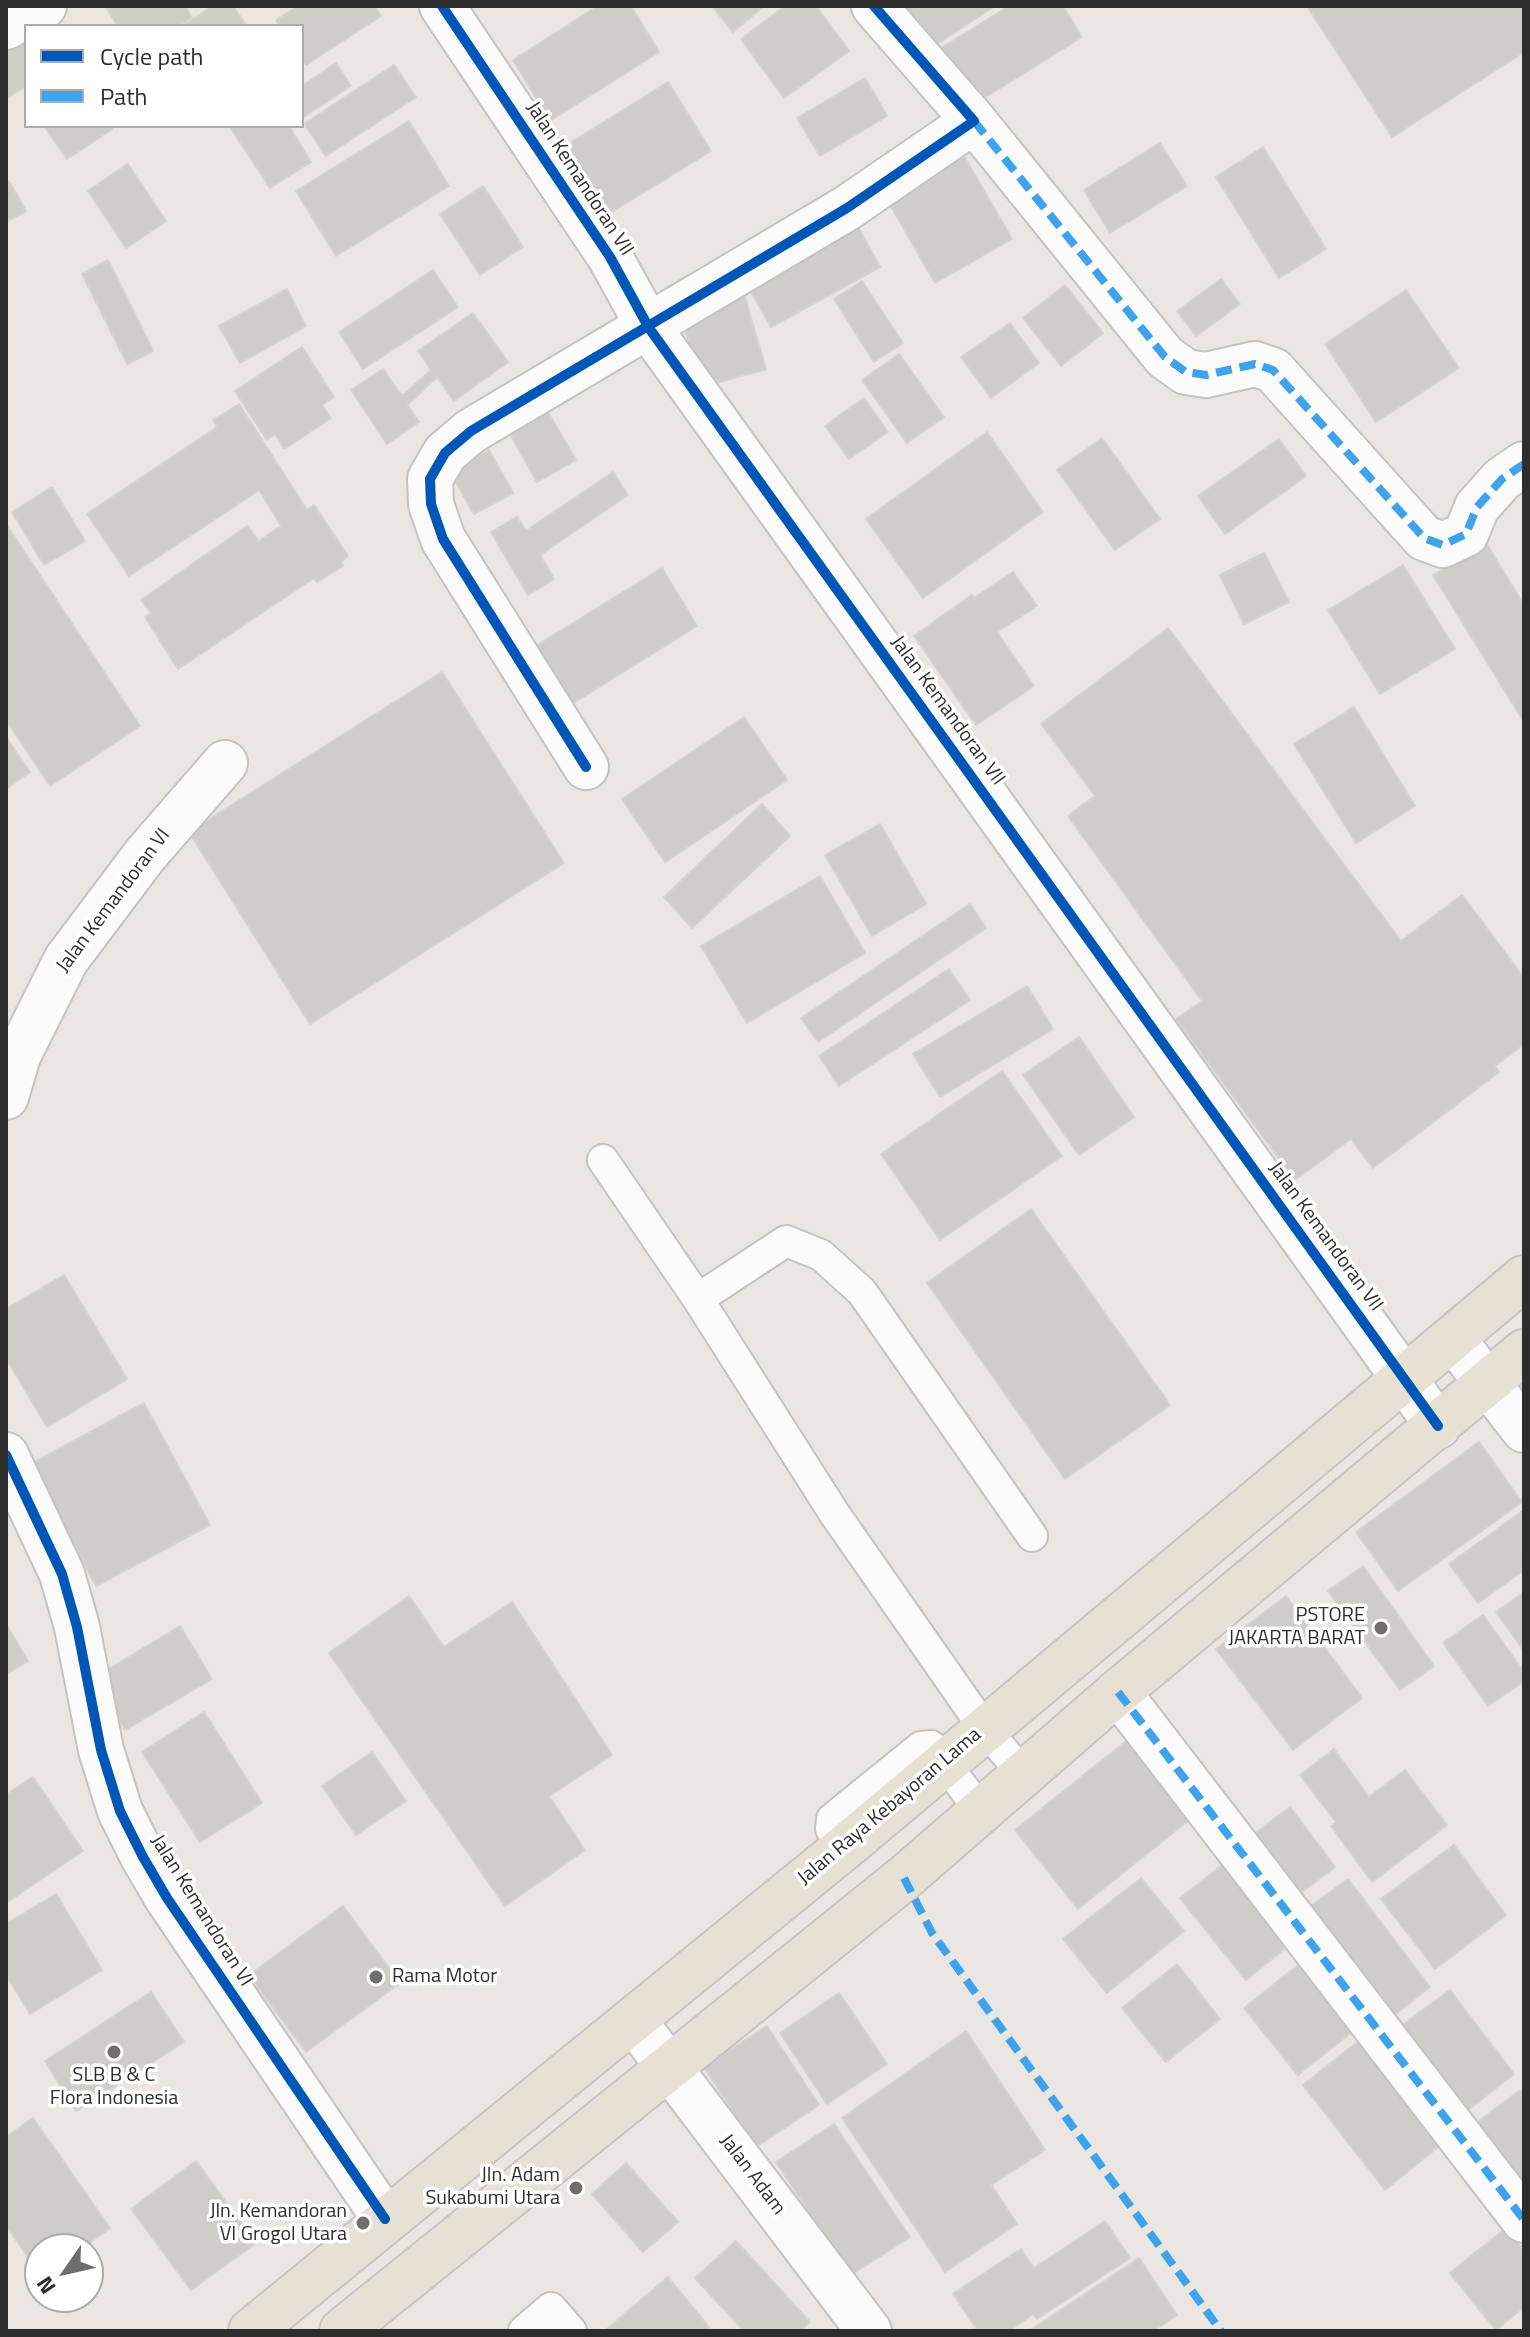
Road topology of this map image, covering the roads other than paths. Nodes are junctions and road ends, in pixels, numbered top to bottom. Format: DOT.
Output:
graph roads {
  1 [pos="44,6"];
  2 [pos="442,6"];
  3 [pos="874,6"];
  4 [pos="6,27"];
  5 [pos="974,121"];
  6 [pos="649,328"];
  7 [pos="1524,464"];
  8 [pos="225,763"];
  9 [pos="586,767"];
  10 [pos="6,1097"];
  11 [pos="603,1160"];
  12 [pos="1524,1278"];
  13 [pos="698,1299"];
  14 [pos="1453,1339"];
  15 [pos="1524,1352"];
  16 [pos="1404,1381"];
  17 [pos="1489,1382"];
  18 [pos="1438,1426"];
  19 [pos="1524,1430"];
  20 [pos="6,1455"];
  21 [pos="1032,1536"];
  22 [pos="1118,1692"];
  23 [pos="984,1728"];
  24 [pos="943,1763"];
  25 [pos="1024,1775"];
  26 [pos="982,1812"];
  27 [pos="634,2021"];
  28 [pos="672,2068"];
  29 [pos="385,2219"];
  30 [pos="1524,2220"];
  31 [pos="251,2331"];
  32 [pos="342,2331"];
  33 [pos="524,2331"];
  34 [pos="571,2331"];
  35 [pos="869,2331"];
  1 -- 4 [label="street"];
  2 -- 6 [label="street, Jalan Kemandoran VII"];
  3 -- 5 [label="street"];
  5 -- 6 [label="street"];
  5 -- 7 [label="street"];
  6 -- 9 [label="street"];
  6 -- 16 [label="street, Jalan Kemandoran VII"];
  8 -- 10 [label="street, Jalan Kemandoran VI"];
  11 -- 13 [label="lane"];
  12 -- 14 [label="main road, Jalan Raya Kebayoran Lama"];
  13 -- 21 [label="lane"];
  13 -- 23 [label="lane"];
  14 -- 16 [label="main road, Jalan Raya Kebayoran Lama"];
  14 -- 17 [label="street"];
  15 -- 17 [label="main road"];
  16 -- 18 [label="street, Jalan Kemandoran VII"];
  16 -- 23 [label="main road, Jalan Raya Kebayoran Lama"];
  17 -- 18 [label="main road"];
  17 -- 19 [label="street"];
  18 -- 22 [label="main road"];
  20 -- 29 [label="street, Jalan Kemandoran VI"];
  22 -- 25 [label="main road"];
  22 -- 30 [label="street"];
  23 -- 24 [label="main road, Jalan Raya Kebayoran Lama"];
  23 -- 25 [label="lane"];
  24 -- 26 [label="lane"];
  24 -- 27 [label="main road, Jalan Raya Kebayoran Lama"];
  25 -- 26 [label="main road"];
  26 -- 28 [label="main road"];
  27 -- 28 [label="street, Jalan Adam"];
  27 -- 29 [label="main road, Jalan Raya Kebayoran Lama"];
  28 -- 32 [label="main road"];
  28 -- 35 [label="street, Jalan Adam"];
  29 -- 31 [label="main road, Jalan Raya Kebayoran Lama"];
  33 -- 34 [label="lane"];
}
